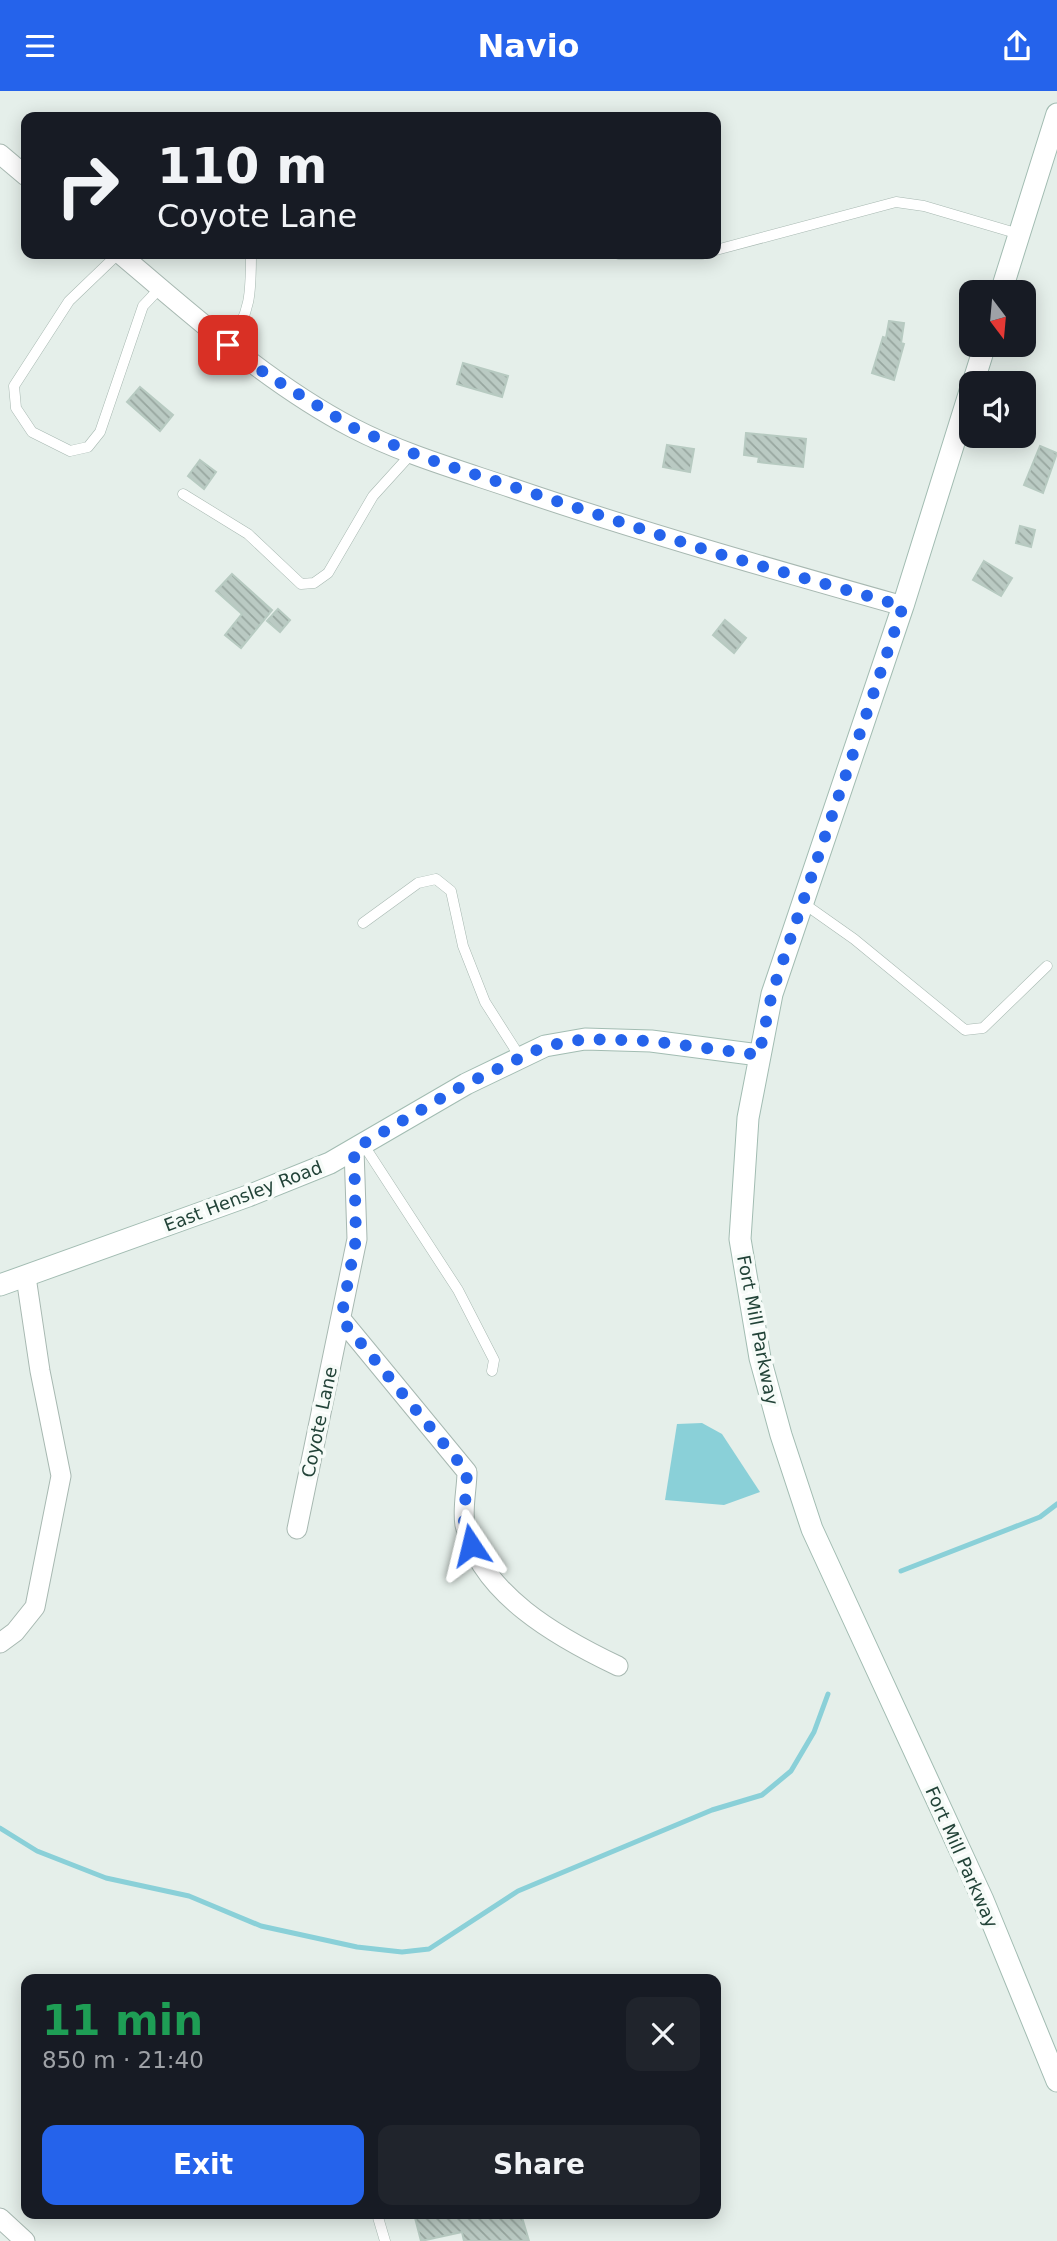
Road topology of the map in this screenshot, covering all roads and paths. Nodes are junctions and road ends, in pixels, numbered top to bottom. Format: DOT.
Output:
graph roads {
  1 [pos="1057,114"];
  2 [pos="0,154"];
  3 [pos="21,172"];
  4 [pos="1020,234"];
  5 [pos="721,249"];
  6 [pos="114,259"];
  7 [pos="125,259"];
  8 [pos="251,259"];
  9 [pos="1005,280"];
  10 [pos="160,288"];
  11 [pos="228,345"];
  12 [pos="959,426"];
  13 [pos="412,453"];
  14 [pos="183,494"];
  15 [pos="903,606"];
  16 [pos="803,903"];
  17 [pos="363,923"];
  18 [pos="1047,966"];
  19 [pos="759,1055"];
  20 [pos="520,1057"];
  21 [pos="359,1146"];
  22 [pos="26,1277"];
  23 [pos="0,1286"];
  24 [pos="341,1319"];
  25 [pos="492,1371"];
  26 [pos="297,1529"];
  27 [pos="0,1643"];
  28 [pos="618,1666"];
  29 [pos="1057,2081"];
  30 [pos="0,2218"];
  31 [pos="378,2219"];
  32 [pos="25,2241"];
  33 [pos="384,2241"];
  1 -- 4 [label="main road"];
  2 -- 3 [label="street"];
  4 -- 5 [label="lane"];
  4 -- 9 [label="main road"];
  6 -- 10 [label="lane"];
  7 -- 10 [label="street"];
  8 -- 11 [label="lane"];
  10 -- 11 [label="street"];
  11 -- 13 [label="street"];
  12 -- 15 [label="main road, Fort Mill Parkway"];
  13 -- 14 [label="lane"];
  13 -- 15 [label="street"];
  15 -- 16 [label="main road, Fort Mill Parkway"];
  16 -- 18 [label="lane"];
  16 -- 19 [label="main road, Fort Mill Parkway"];
  17 -- 20 [label="lane"];
  19 -- 20 [label="main road, East Hensley Road"];
  19 -- 29 [label="main road, Fort Mill Parkway"];
  20 -- 21 [label="main road, East Hensley Road"];
  21 -- 22 [label="main road, East Hensley Road"];
  21 -- 24 [label="street, Coyote Lane"];
  21 -- 25 [label="lane"];
  22 -- 23 [label="main road, East Hensley Road"];
  22 -- 27 [label="street"];
  24 -- 26 [label="street, Coyote Lane"];
  24 -- 28 [label="street"];
  30 -- 32 [label="street"];
  31 -- 33 [label="lane"];
}
